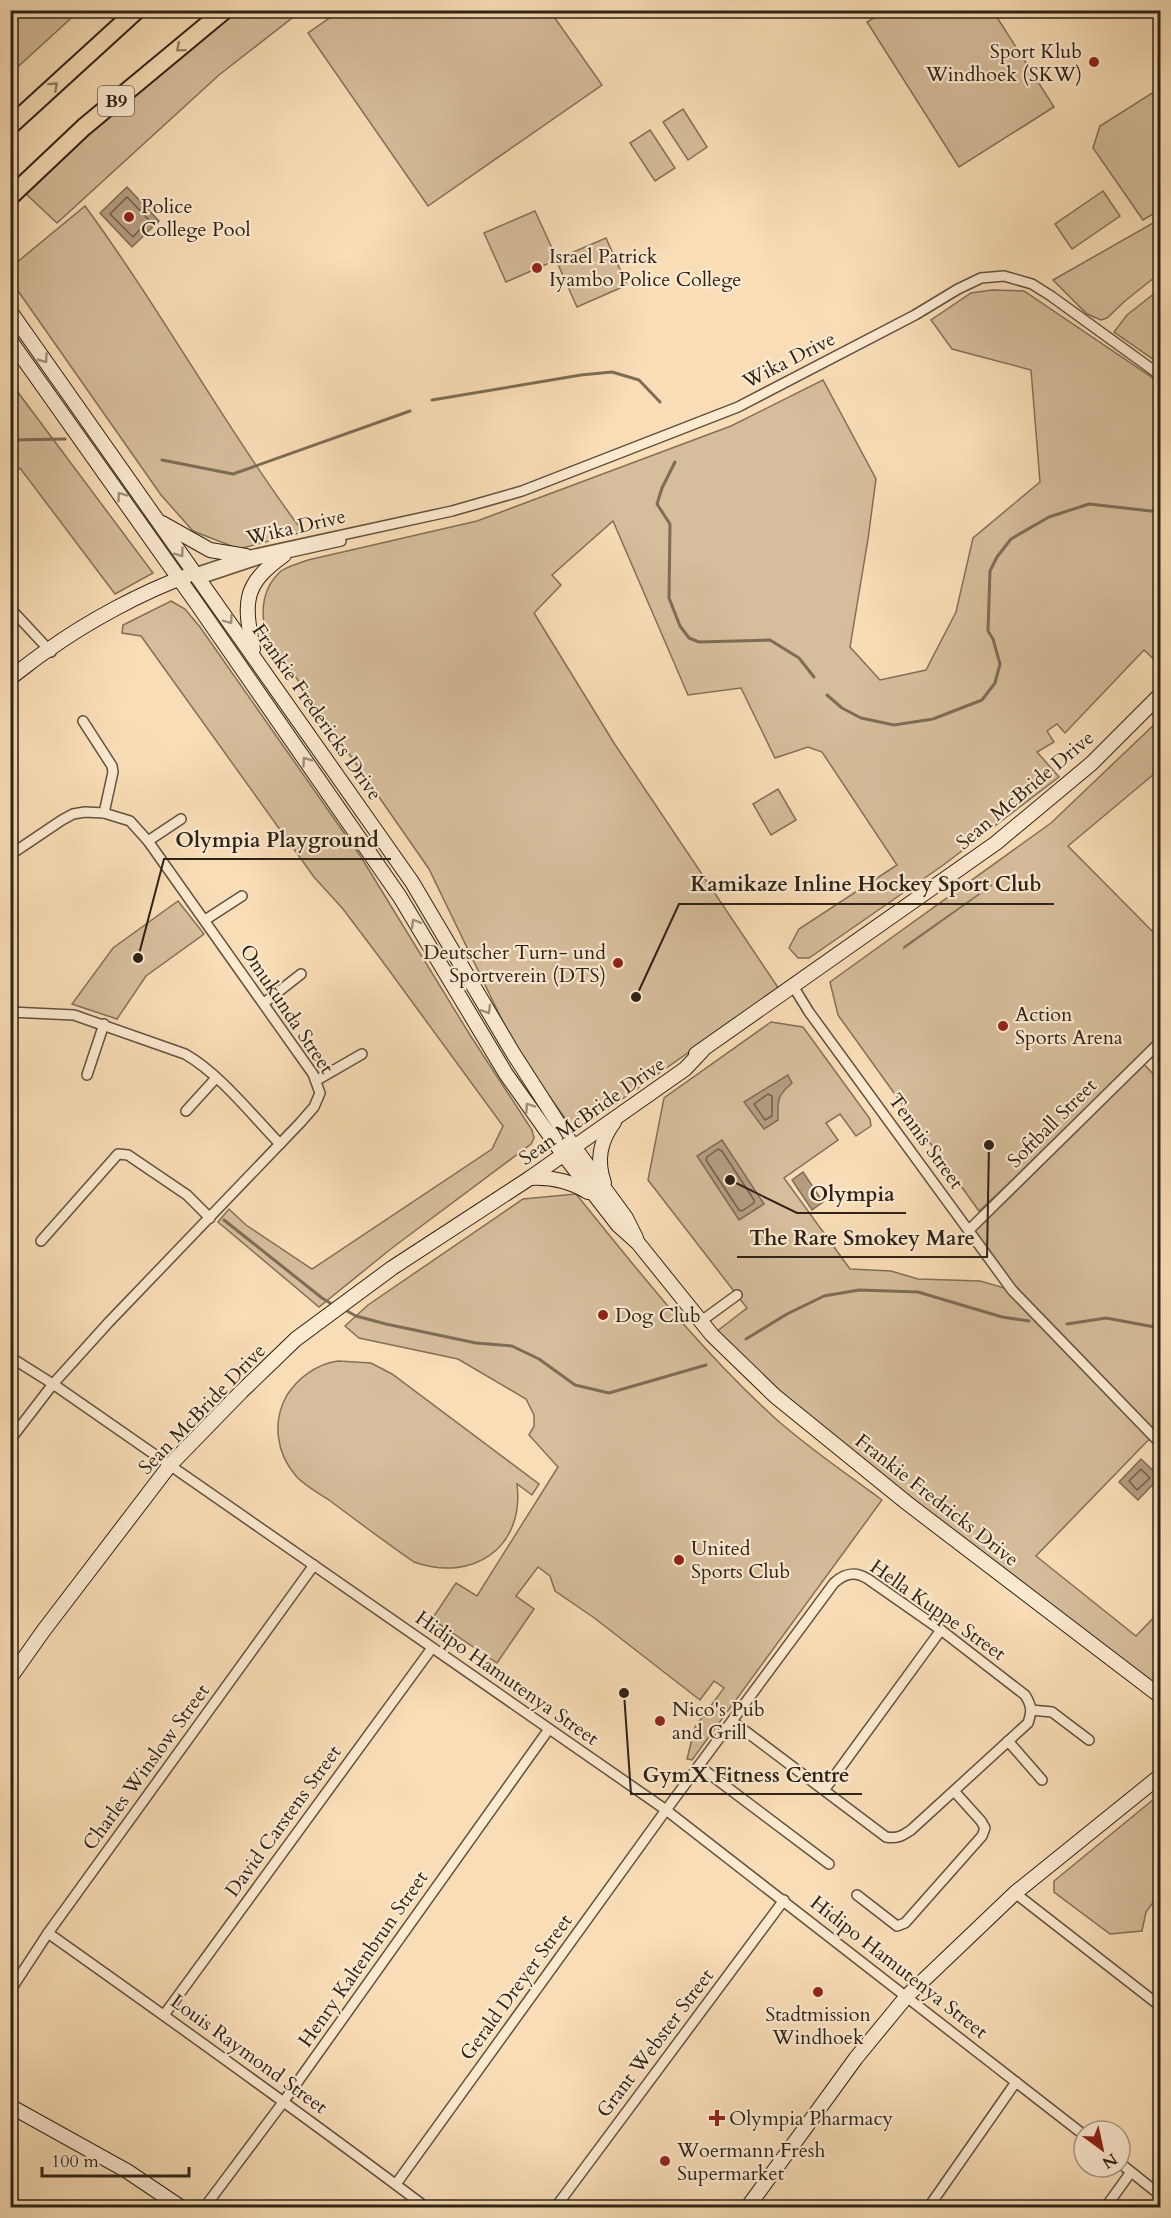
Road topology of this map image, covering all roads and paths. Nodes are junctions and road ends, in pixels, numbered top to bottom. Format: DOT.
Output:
graph roads {
  1 [pos="137,10"];
  2 [pos="225,10"];
  3 [pos="10,126"];
  4 [pos="10,197"];
  5 [pos="10,311"];
  6 [pos="10,340"];
  7 [pos="1161,375"];
  8 [pos="158,520"];
  9 [pos="406,521"];
  10 [pos="284,555"];
  11 [pos="246,556"];
  12 [pos="197,576"];
  13 [pos="182,582"];
  14 [pos="10,608"];
  15 [pos="50,651"];
  16 [pos="254,655"];
  17 [pos="16,674"];
  18 [pos="1161,695"];
  19 [pos="83,721"];
  20 [pos="104,813"];
  21 [pos="181,819"];
  22 [pos="148,841"];
  23 [pos="10,855"];
  24 [pos="242,896"];
  25 [pos="205,920"];
  26 [pos="301,974"];
  27 [pos="793,986"];
  28 [pos="264,1003"];
  29 [pos="10,1012"];
  30 [pos="104,1024"];
  31 [pos="1161,1042"];
  32 [pos="702,1051"];
  33 [pos="362,1054"];
  34 [pos="87,1076"];
  35 [pos="216,1078"];
  36 [pos="317,1080"];
  37 [pos="186,1110"];
  38 [pos="619,1116"];
  39 [pos="280,1144"];
  40 [pos="566,1147"];
  41 [pos="530,1178"];
  42 [pos="592,1194"];
  43 [pos="608,1195"];
  44 [pos="210,1218"];
  45 [pos="969,1230"];
  46 [pos="439,1236"];
  47 [pos="41,1241"];
  48 [pos="638,1243"];
  49 [pos="736,1295"];
  50 [pos="700,1322"];
  51 [pos="10,1357"];
  52 [pos="53,1384"];
  53 [pos="10,1440"];
  54 [pos="1161,1443"];
  55 [pos="170,1465"];
  56 [pos="314,1565"];
  57 [pos="940,1630"];
  58 [pos="432,1648"];
  59 [pos="10,1678"];
  60 [pos="1161,1696"];
  61 [pos="1031,1710"];
  62 [pos="732,1721"];
  63 [pos="549,1729"];
  64 [pos="1089,1740"];
  65 [pos="1008,1741"];
  66 [pos="699,1766"];
  67 [pos="1161,1776"];
  68 [pos="1042,1780"];
  69 [pos="825,1789"];
  70 [pos="954,1791"];
  71 [pos="666,1810"];
  72 [pos="829,1864"];
  73 [pos="1015,1893"];
  74 [pos="857,1895"];
  75 [pos="784,1900"];
  76 [pos="48,1933"];
  77 [pos="10,1991"];
  78 [pos="907,1996"];
  79 [pos="1161,2006"];
  80 [pos="164,2015"];
  81 [pos="1016,2082"];
  82 [pos="284,2101"];
  83 [pos="10,2106"];
  84 [pos="1072,2126"];
  85 [pos="1132,2173"];
  86 [pos="1126,2179"];
  87 [pos="396,2184"];
  88 [pos="1161,2194"];
  89 [pos="182,2208"];
  90 [pos="204,2208"];
  91 [pos="426,2208"];
  92 [pos="555,2208"];
  93 [pos="747,2208"];
  94 [pos="928,2208"];
  95 [pos="1105,2208"];
  3 -- 1 [label="highway, one-way"];
  2 -- 4 [label="highway, B9, one-way"];
  5 -- 8 [label="main road, Frankie Fredericks Drive, one-way"];
  13 -- 6 [label="main road, Frankie Fredericks Drive, one-way"];
  7 -- 9 [label="street, Wika Drive"];
  8 -- 11 [label="main road"];
  8 -- 12 [label="main road, Frankie Fredericks Drive, one-way"];
  9 -- 10 [label="street, Wika Drive"];
  9 -- 11 [label="street, Wika Drive"];
  10 -- 12 [label="street, Wika Drive"];
  10 -- 16 [label="main road"];
  11 -- 12 [label="street, Wika Drive"];
  12 -- 13 [label="main road"];
  12 -- 16 [label="main road, Frankie Fredericks Drive, one-way"];
  13 -- 15 [label="main road"];
  40 -- 13 [label="main road, Frankie Fredericks Drive, one-way"];
  14 -- 15 [label="street"];
  15 -- 17 [label="main road"];
  16 -- 40 [label="main road, Frankie Fredericks Drive, one-way"];
  18 -- 27 [label="main road, Sean McBride Drive"];
  19 -- 20 [label="street"];
  20 -- 22 [label="street, Omukunda Street"];
  20 -- 23 [label="street, Omukunda Street"];
  21 -- 22 [label="street"];
  22 -- 25 [label="street, Omukunda Street"];
  24 -- 25 [label="street"];
  25 -- 28 [label="street, Omukunda Street"];
  26 -- 28 [label="street"];
  27 -- 32 [label="main road, Sean McBride Drive"];
  27 -- 45 [label="street, Tennis Street"];
  28 -- 36 [label="street, Omukunda Street"];
  29 -- 30 [label="street"];
  30 -- 34 [label="street"];
  30 -- 35 [label="street"];
  31 -- 45 [label="street, Softball Street"];
  32 -- 38 [label="main road, Sean McBride Drive"];
  32 -- 40 [label="main road, Sean McBride Drive"];
  33 -- 36 [label="street"];
  35 -- 37 [label="street"];
  35 -- 39 [label="street"];
  36 -- 39 [label="street, Omukunda Street"];
  38 -- 40 [label="main road, Sean McBride Drive"];
  38 -- 43 [label="main road"];
  39 -- 44 [label="street, Omukunda Street"];
  40 -- 41 [label="main road, Sean McBride Drive"];
  40 -- 42 [label="main road, Frankie Fredricks Drive"];
  40 -- 43 [label="main road, Frankie Fredricks Drive"];
  40 -- 46 [label="main road, Sean McBride Drive"];
  41 -- 42 [label="main road"];
  41 -- 46 [label="main road, Sean McBride Drive"];
  42 -- 48 [label="main road, Frankie Fredricks Drive"];
  43 -- 48 [label="main road, Frankie Fredricks Drive"];
  44 -- 47 [label="street"];
  44 -- 52 [label="street, Omukunda Street"];
  45 -- 54 [label="street, Tennis Street"];
  46 -- 55 [label="main road, Sean McBride Drive"];
  48 -- 50 [label="main road, Frankie Fredricks Drive"];
  49 -- 50 [label="street"];
  50 -- 60 [label="main road, Frankie Fredricks Drive"];
  51 -- 52 [label="street, Hidipo Hamutenya Street"];
  52 -- 53 [label="street, Omukunda Street"];
  52 -- 55 [label="street, Hidipo Hamutenya Street"];
  55 -- 56 [label="street, Hidipo Hamutenya Street"];
  55 -- 59 [label="main road, Sean McBride Drive"];
  56 -- 58 [label="street, Hidipo Hamutenya Street"];
  56 -- 76 [label="street, Charles Winslow Street"];
  57 -- 61 [label="street, Hella Kuppe Street"];
  57 -- 62 [label="street, Hella Kuppe Street"];
  57 -- 69 [label="street"];
  58 -- 63 [label="street, Hidipo Hamutenya Street"];
  58 -- 80 [label="street, David Carstens Street"];
  61 -- 64 [label="street"];
  61 -- 65 [label="street"];
  62 -- 66 [label="street, Hella Kuppe Street"];
  62 -- 69 [label="street"];
  63 -- 71 [label="street, Hidipo Hamutenya Street"];
  63 -- 82 [label="street, Henry Kaltenbrun Street"];
  65 -- 68 [label="street"];
  65 -- 70 [label="street"];
  66 -- 71 [label="street, Hella Kuppe Street"];
  66 -- 72 [label="street"];
  67 -- 73 [label="main road"];
  69 -- 70 [label="street"];
  70 -- 74 [label="street"];
  71 -- 75 [label="street, Hidipo Hamutenya Street"];
  71 -- 87 [label="street, Gerald Dreyer Street"];
  73 -- 78 [label="main road"];
  73 -- 79 [label="street"];
  75 -- 78 [label="street, Hidipo Hamutenya Street"];
  75 -- 92 [label="street, Grant Webster Street"];
  76 -- 77 [label="street, Charles Winslow Street"];
  76 -- 80 [label="street, Louis Raymond Street"];
  78 -- 81 [label="street, Hidipo Hamutenya Street"];
  78 -- 93 [label="main road"];
  80 -- 82 [label="street, Louis Raymond Street"];
  81 -- 84 [label="street, Hidipo Hamutenya Street"];
  81 -- 94 [label="street"];
  82 -- 87 [label="street, Louis Raymond Street"];
  82 -- 90 [label="street, Henry Kaltenbrun Street"];
  83 -- 89 [label="main road"];
  85 -- 88 [label="street"];
  86 -- 95 [label="street"];
  87 -- 91 [label="street, Louis Raymond Street"];
}
